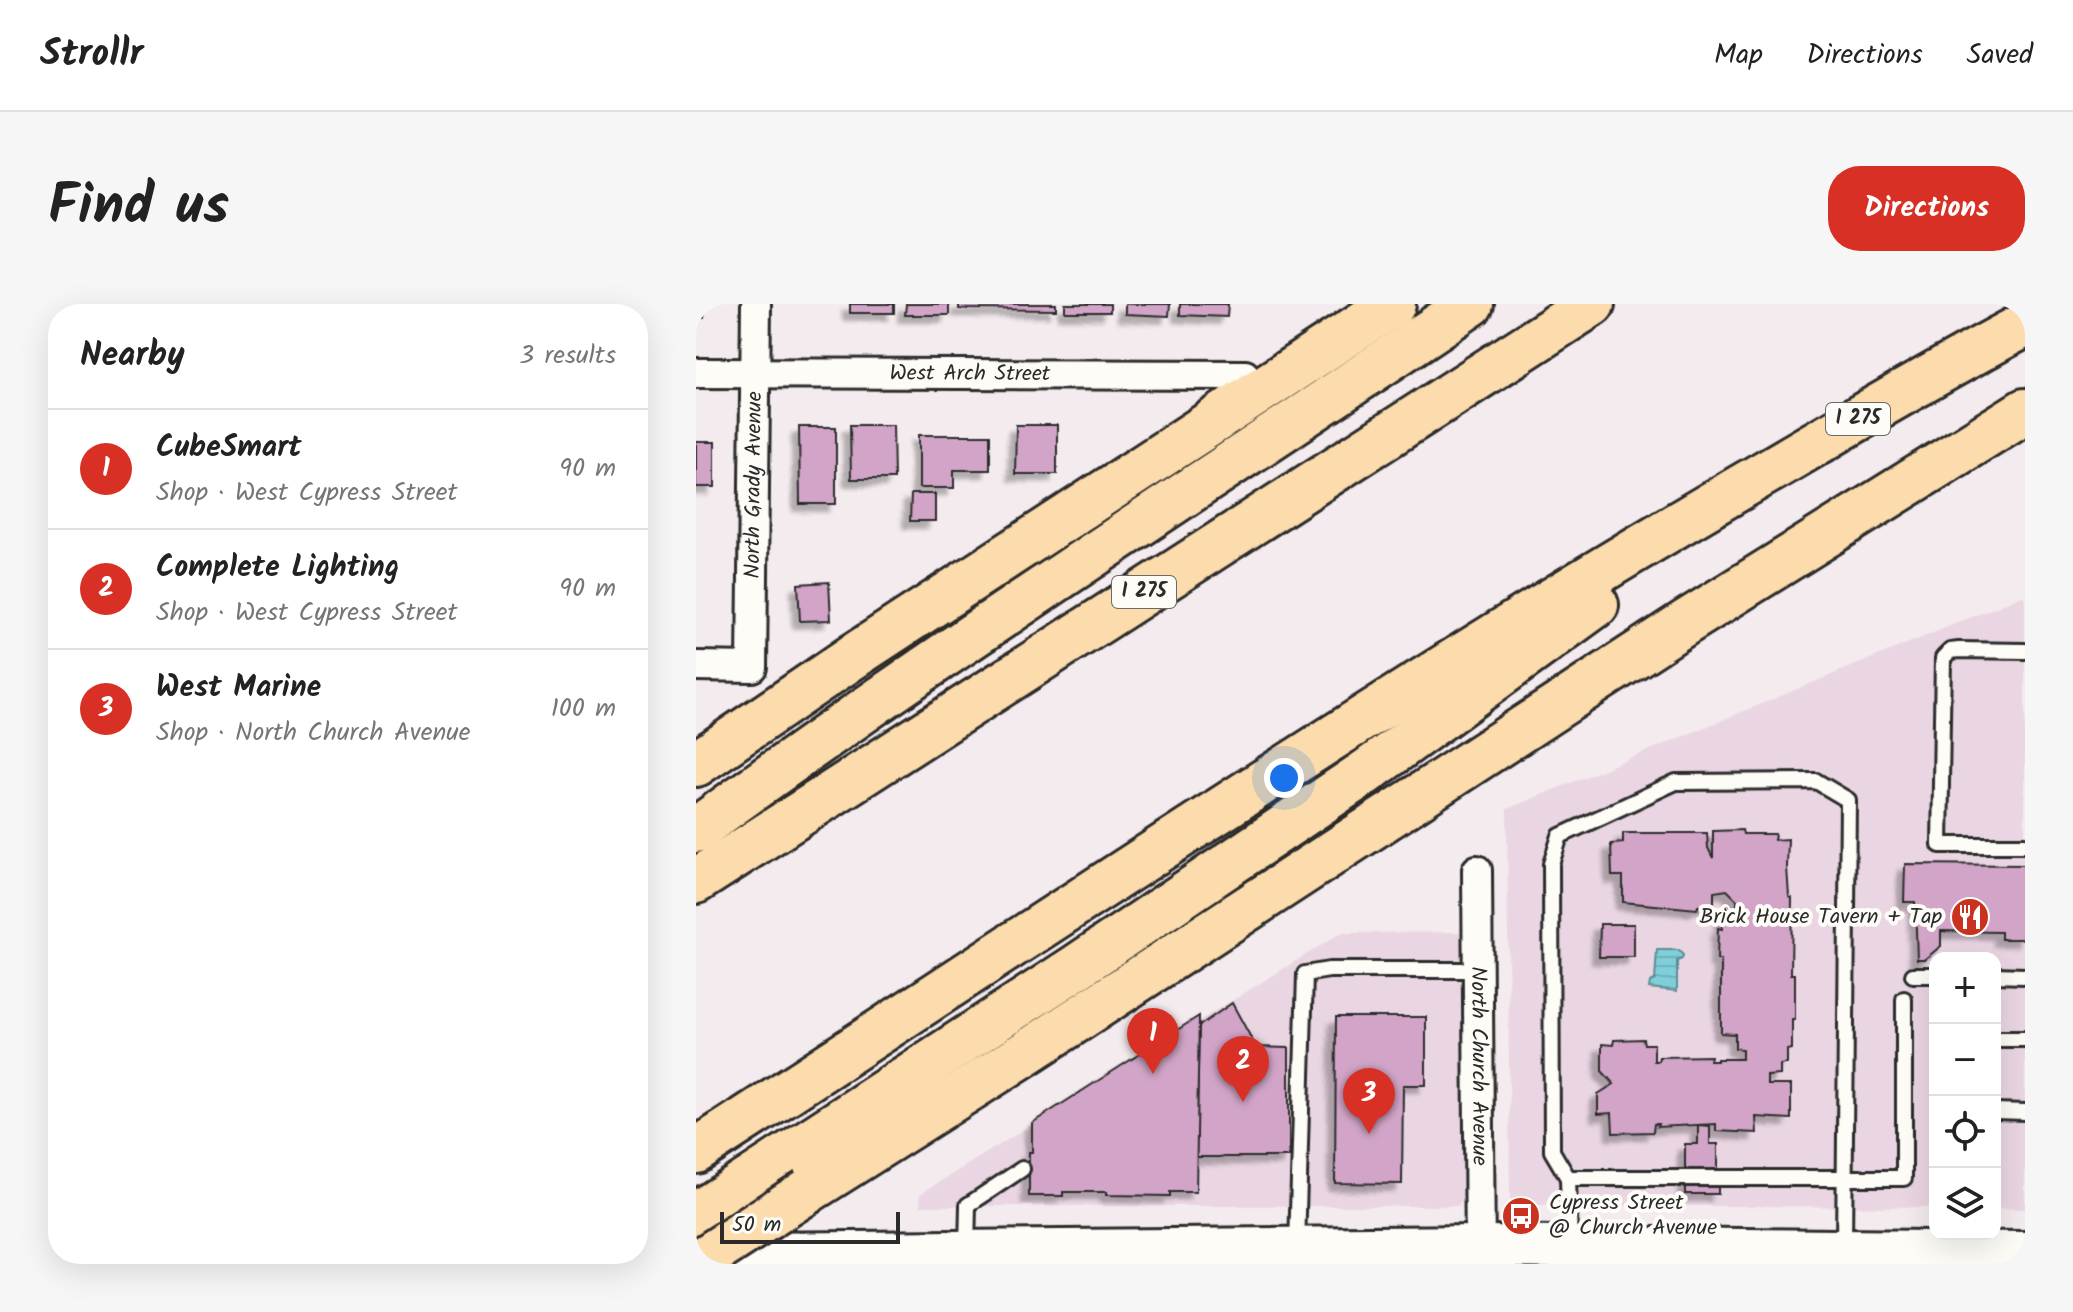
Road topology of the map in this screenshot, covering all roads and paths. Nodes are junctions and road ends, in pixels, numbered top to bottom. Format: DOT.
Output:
graph roads {
  1 [pos="756,304"];
  2 [pos="1393,304"];
  3 [pos="1471,304"];
  4 [pos="1592,304"];
  5 [pos="2025,325"];
  6 [pos="696,373"];
  7 [pos="756,374"];
  8 [pos="1245,375"];
  9 [pos="2025,411"];
  10 [pos="2025,445"];
  11 [pos="1962,449"];
  12 [pos="1778,465"];
  13 [pos="2025,651"];
  14 [pos="696,666"];
  15 [pos="696,764"];
  16 [pos="696,830"];
  17 [pos="2025,845"];
  18 [pos="1477,870"];
  19 [pos="696,881"];
  20 [pos="1479,970"];
  21 [pos="1913,975"];
  22 [pos="1929,975"];
  23 [pos="2001,975"];
  24 [pos="2025,976"];
  25 [pos="1904,999"];
  26 [pos="2001,1039"];
  27 [pos="2025,1039"];
  28 [pos="2001,1111"];
  29 [pos="2025,1112"];
  30 [pos="702,1147"];
  31 [pos="1022,1169"];
  32 [pos="794,1176"];
  33 [pos="1568,1178"];
  34 [pos="1845,1178"];
  35 [pos="696,1215"];
  36 [pos="696,1235"];
  37 [pos="1570,1246"];
  38 [pos="1297,1247"];
  39 [pos="1844,1250"];
  40 [pos="1973,1250"];
  41 [pos="2025,1252"];
  42 [pos="984,1255"];
  43 [pos="1480,1255"];
  44 [pos="1137,1256"];
  45 [pos="1624,1256"];
  46 [pos="1742,1257"];
  47 [pos="737,1260"];
  48 [pos="696,1264"];
  1 -- 7 [label="street, North Grady Avenue"];
  2 -- 15 [label="highway"];
  3 -- 16 [label="highway"];
  4 -- 19 [label="highway, I 275"];
  5 -- 12 [label="highway, I 275"];
  6 -- 7 [label="street, West Arch Street"];
  7 -- 8 [label="street, West Arch Street"];
  7 -- 14 [label="street, North Grady Avenue"];
  9 -- 11 [label="highway"];
  10 -- 11 [label="highway"];
  11 -- 32 [label="highway"];
  12 -- 30 [label="highway, I 275"];
  12 -- 32 [label="highway"];
  13 -- 17 [label="lane"];
  18 -- 20 [label="street, North Church Avenue"];
  20 -- 38 [label="lane"];
  20 -- 43 [label="street, North Church Avenue"];
  21 -- 22 [label="lane"];
  23 -- 24 [label="lane"];
  25 -- 34 [label="lane"];
  26 -- 27 [label="lane"];
  28 -- 29 [label="lane"];
  31 -- 42 [label="lane"];
  32 -- 35 [label="highway"];
  32 -- 48 [label="highway, bridge"];
  33 -- 34 [label="lane"];
  33 -- 34 [label="lane"];
  33 -- 37 [label="lane"];
  34 -- 39 [label="lane"];
  36 -- 47 [label="street"];
  37 -- 43 [label="street"];
  37 -- 45 [label="street"];
  38 -- 43 [label="street"];
  38 -- 44 [label="street"];
  39 -- 40 [label="street"];
  39 -- 46 [label="street"];
  40 -- 41 [label="street"];
  42 -- 44 [label="street"];
  42 -- 47 [label="street"];
  45 -- 46 [label="street"];
}
